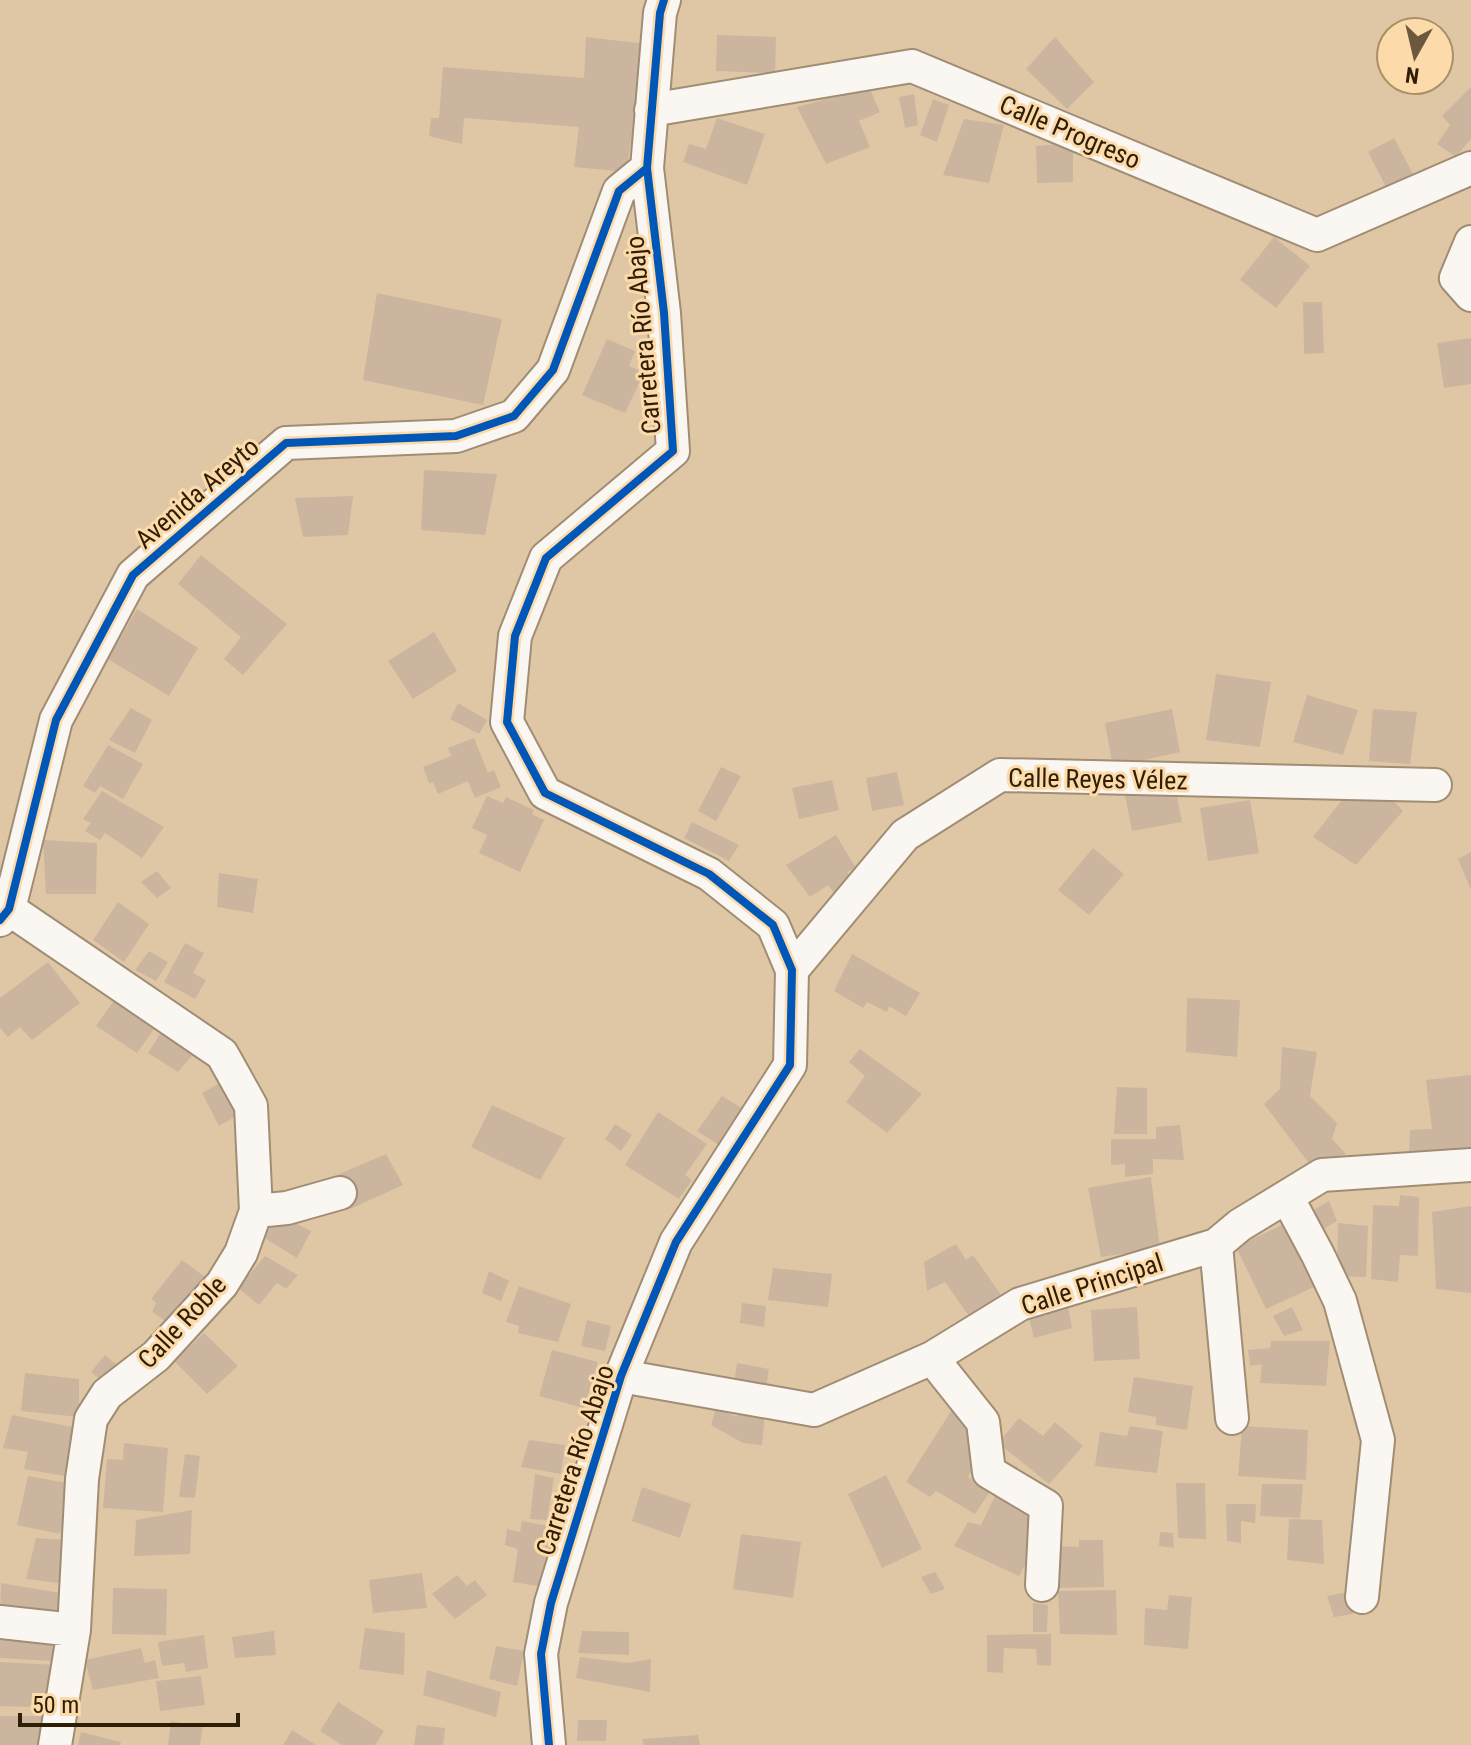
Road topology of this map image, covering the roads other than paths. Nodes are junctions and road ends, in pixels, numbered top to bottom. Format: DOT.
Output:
graph roads {
  1 [pos="664,0"];
  2 [pos="651,110"];
  3 [pos="647,168"];
  4 [pos="1471,168"];
  5 [pos="1471,242"];
  6 [pos="1471,295"];
  7 [pos="1435,785"];
  8 [pos="5,914"];
  9 [pos="792,970"];
  10 [pos="1471,1165"];
  11 [pos="340,1193"];
  12 [pos="1287,1197"];
  13 [pos="256,1211"];
  14 [pos="1216,1245"];
  15 [pos="932,1358"];
  16 [pos="621,1376"];
  17 [pos="1232,1418"];
  18 [pos="1042,1585"];
  19 [pos="1362,1597"];
  20 [pos="0,1622"];
  21 [pos="74,1630"];
  22 [pos="55,1745"];
  23 [pos="549,1745"];
  1 -- 2 [label="street, Carretera Río Abajo"];
  2 -- 3 [label="street, Carretera Río Abajo"];
  2 -- 4 [label="street, Calle Progreso"];
  3 -- 8 [label="street, Avenida Areyto"];
  3 -- 9 [label="street, Carretera Río Abajo"];
  5 -- 6 [label="street"];
  7 -- 9 [label="street, Calle Reyes Vélez"];
  8 -- 13 [label="street, Calle Roble"];
  9 -- 16 [label="street, Carretera Río Abajo"];
  10 -- 12 [label="street, Calle Principal"];
  11 -- 13 [label="street"];
  12 -- 14 [label="street, Calle Principal"];
  12 -- 19 [label="street"];
  13 -- 21 [label="street, Calle Roble"];
  14 -- 15 [label="street, Calle Principal"];
  14 -- 17 [label="street"];
  15 -- 16 [label="street, Calle Principal"];
  15 -- 18 [label="street"];
  16 -- 23 [label="street, Carretera Río Abajo"];
  20 -- 21 [label="street"];
  21 -- 22 [label="street, Calle Roble"];
}
